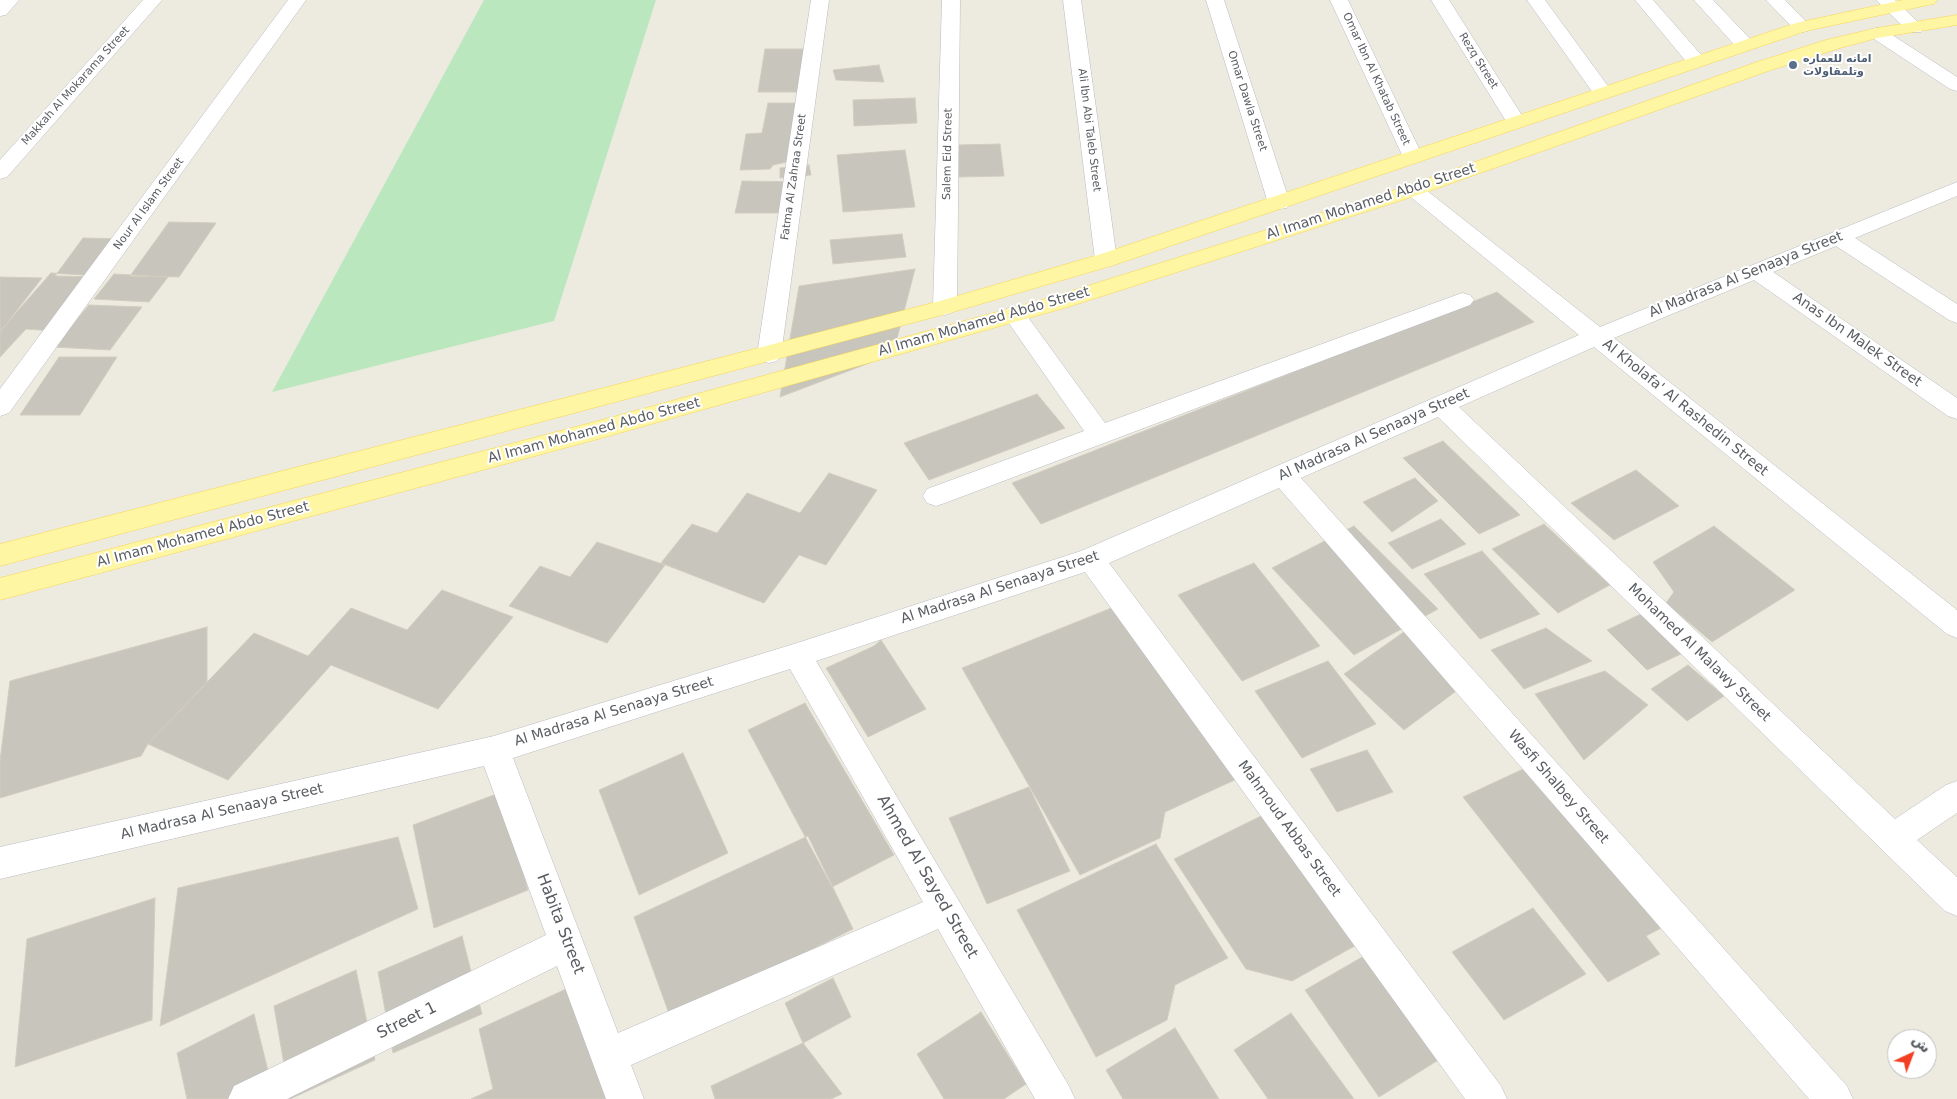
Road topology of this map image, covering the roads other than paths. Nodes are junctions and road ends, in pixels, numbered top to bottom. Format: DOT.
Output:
graph roads {
  1 [pos="10,0"];
  2 [pos="153,0"];
  3 [pos="297,0"];
  4 [pos="820,0"];
  5 [pos="951,0"];
  6 [pos="1072,0"];
  7 [pos="1214,0"];
  8 [pos="1339,0"];
  9 [pos="1440,0"];
  10 [pos="1536,0"];
  11 [pos="1644,0"];
  12 [pos="1703,0"];
  13 [pos="1776,0"];
  14 [pos="1928,0"];
  15 [pos="1888,3"];
  16 [pos="0,11"];
  17 [pos="1957,20"];
  18 [pos="1802,27"];
  19 [pos="1915,28"];
  20 [pos="1877,33"];
  21 [pos="1745,45"];
  22 [pos="1696,61"];
  23 [pos="1957,85"];
  24 [pos="1603,93"];
  25 [pos="1516,122"];
  26 [pos="1413,157"];
  27 [pos="0,173"];
  28 [pos="1414,190"];
  29 [pos="1953,193"];
  30 [pos="1279,203"];
  31 [pos="1838,238"];
  32 [pos="1106,260"];
  33 [pos="1756,271"];
  34 [pos="1462,300"];
  35 [pos="945,307"];
  36 [pos="1014,314"];
  37 [pos="1957,315"];
  38 [pos="1596,337"];
  39 [pos="769,355"];
  40 [pos="1441,405"];
  41 [pos="0,407"];
  42 [pos="1957,410"];
  43 [pos="1100,435"];
  44 [pos="1283,475"];
  45 [pos="936,496"];
  46 [pos="0,555"];
  47 [pos="1091,559"];
  48 [pos="0,589"];
  49 [pos="1957,626"];
  50 [pos="797,655"];
  51 [pos="494,750"];
  52 [pos="1957,795"];
  53 [pos="1892,838"];
  54 [pos="0,863"];
  55 [pos="1957,900"];
  56 [pos="945,909"];
  57 [pos="567,943"];
  58 [pos="609,1056"];
  59 [pos="247,1099"];
  60 [pos="625,1099"];
  61 [pos="1056,1099"];
  62 [pos="1488,1099"];
  63 [pos="1834,1099"];
  1 -- 16 [label="street"];
  2 -- 27 [label="street, Makkah Al Mokarama Street"];
  3 -- 41 [label="street, Nour Al Islam Street"];
  4 -- 39 [label="street, Fatma Al Zahraa Street"];
  5 -- 35 [label="street, Salem Eid Street"];
  6 -- 32 [label="street, Ali Ibn Abi Taleb Street"];
  7 -- 30 [label="street, Omar Dawla Street"];
  8 -- 26 [label="street, Omar Ibn Al Khatab Street"];
  9 -- 25 [label="street, Rezq Street"];
  10 -- 24 [label="street"];
  11 -- 22 [label="street"];
  12 -- 21 [label="street"];
  13 -- 18 [label="street"];
  14 -- 15 [label="main road, Al Imam Mohamed Abdo Street"];
  15 -- 18 [label="main road, Al Imam Mohamed Abdo Street"];
  15 -- 19 [label="street"];
  17 -- 19 [label="main road, Al Imam Mohamed Abdo Street"];
  18 -- 21 [label="main road, Al Imam Mohamed Abdo Street"];
  19 -- 20 [label="main road, Al Imam Mohamed Abdo Street"];
  20 -- 23 [label="street"];
  20 -- 28 [label="main road, Al Imam Mohamed Abdo Street"];
  21 -- 22 [label="main road, Al Imam Mohamed Abdo Street"];
  22 -- 24 [label="main road, Al Imam Mohamed Abdo Street"];
  24 -- 25 [label="main road, Al Imam Mohamed Abdo Street"];
  25 -- 26 [label="main road, Al Imam Mohamed Abdo Street"];
  26 -- 30 [label="main road, Al Imam Mohamed Abdo Street"];
  28 -- 36 [label="main road, Al Imam Mohamed Abdo Street"];
  28 -- 38 [label="street, Al Kholafa' Al Rashedin Street"];
  29 -- 31 [label="street, Al Madrasa Al Senaaya Street"];
  30 -- 32 [label="main road, Al Imam Mohamed Abdo Street"];
  31 -- 33 [label="street, Al Madrasa Al Senaaya Street"];
  31 -- 37 [label="street"];
  32 -- 35 [label="main road, Al Imam Mohamed Abdo Street"];
  33 -- 38 [label="street, Al Madrasa Al Senaaya Street"];
  33 -- 42 [label="street, Anas Ibn Malek Street"];
  34 -- 43 [label="street"];
  35 -- 39 [label="main road, Al Imam Mohamed Abdo Street"];
  36 -- 43 [label="street"];
  36 -- 48 [label="main road, Al Imam Mohamed Abdo Street"];
  38 -- 40 [label="street, Al Madrasa Al Senaaya Street"];
  38 -- 49 [label="street, Al Kholafa' Al Rashedin Street"];
  39 -- 46 [label="main road, Al Imam Mohamed Abdo Street"];
  40 -- 44 [label="street, Al Madrasa Al Senaaya Street"];
  40 -- 53 [label="street, Mohamed Al Malawy Street"];
  43 -- 45 [label="street"];
  44 -- 47 [label="street, Al Madrasa Al Senaaya Street"];
  44 -- 63 [label="street, Wasfi Shalbey Street"];
  47 -- 50 [label="street, Al Madrasa Al Senaaya Street"];
  47 -- 62 [label="street, Mahmoud Abbas Street"];
  50 -- 51 [label="street, Al Madrasa Al Senaaya Street"];
  50 -- 56 [label="street, Ahmed Al Sayed Street"];
  51 -- 54 [label="street, Al Madrasa Al Senaaya Street"];
  51 -- 57 [label="street, Habita Street"];
  52 -- 53 [label="street"];
  53 -- 55 [label="street, Mohamed Al Malawy Street"];
  56 -- 58 [label="street"];
  56 -- 61 [label="street, Ahmed Al Sayed Street"];
  57 -- 58 [label="street, Habita Street"];
  57 -- 59 [label="street, Street 1"];
  58 -- 60 [label="street, Habita Street"];
}
